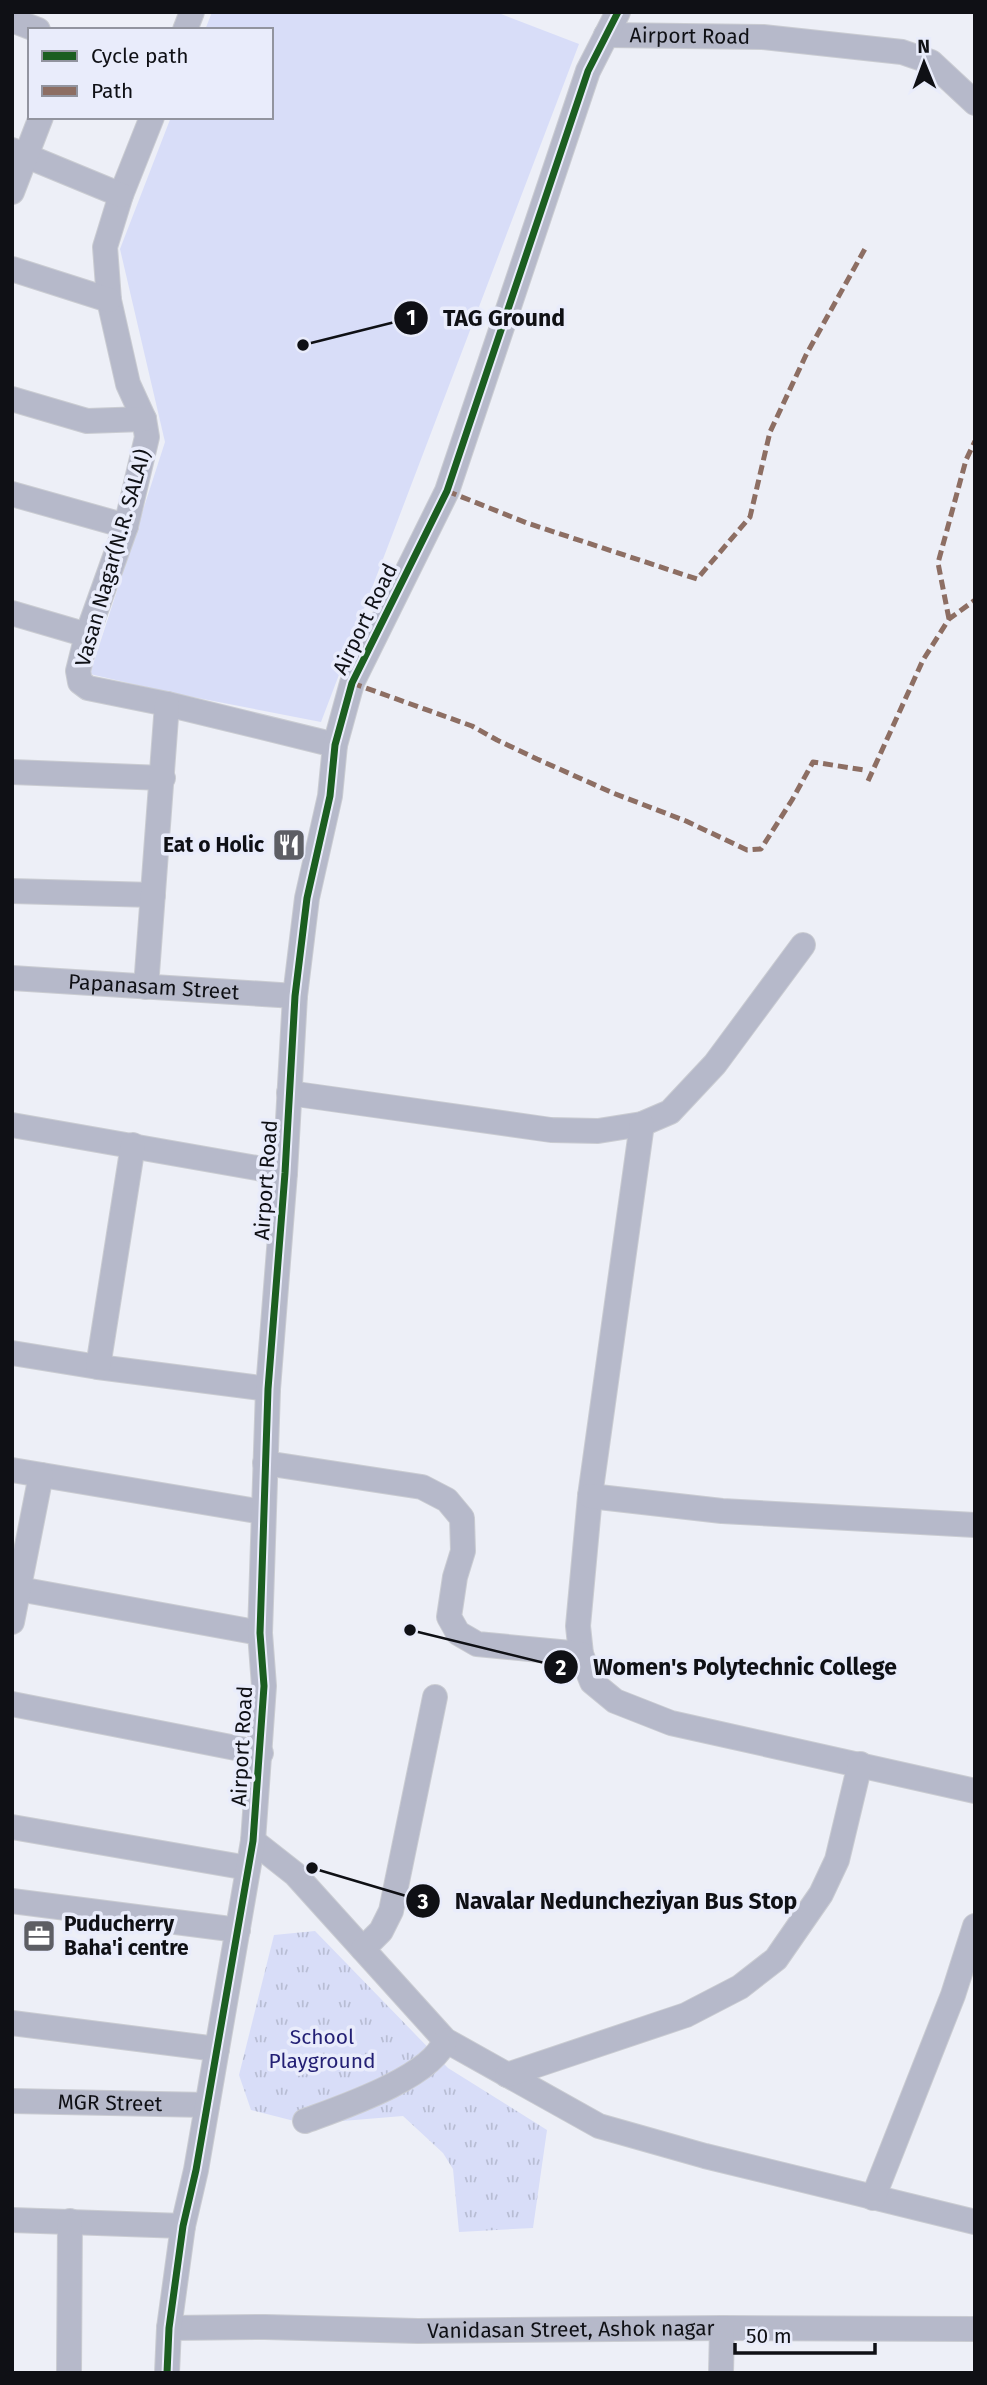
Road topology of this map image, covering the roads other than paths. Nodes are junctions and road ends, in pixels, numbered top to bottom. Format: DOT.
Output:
graph roads {
  1 [pos="618,12"];
  2 [pos="12,20"];
  3 [pos="33,28"];
  4 [pos="606,36"];
  5 [pos="975,103"];
  6 [pos="40,119"];
  7 [pos="151,119"];
  8 [pos="19,153"];
  9 [pos="12,192"];
  10 [pos="121,195"];
  11 [pos="12,269"];
  12 [pos="109,300"];
  13 [pos="12,399"];
  14 [pos="144,419"];
  15 [pos="12,494"];
  16 [pos="126,526"];
  17 [pos="12,613"];
  18 [pos="87,635"];
  19 [pos="167,704"];
  20 [pos="335,745"];
  21 [pos="12,772"];
  22 [pos="163,778"];
  23 [pos="12,891"];
  24 [pos="153,895"];
  25 [pos="803,945"];
  26 [pos="12,978"];
  27 [pos="146,987"];
  28 [pos="295,996"];
  29 [pos="289,1093"];
  30 [pos="642,1124"];
  31 [pos="12,1125"];
  32 [pos="134,1144"];
  33 [pos="285,1173"];
  34 [pos="12,1353"];
  35 [pos="98,1367"];
  36 [pos="268,1389"];
  37 [pos="265,1463"];
  38 [pos="12,1469"];
  39 [pos="41,1475"];
  40 [pos="590,1496"];
  41 [pos="263,1512"];
  42 [pos="975,1525"];
  43 [pos="19,1589"];
  44 [pos="12,1622"];
  45 [pos="260,1633"];
  46 [pos="581,1654"];
  47 [pos="435,1697"];
  48 [pos="12,1704"];
  49 [pos="261,1753"];
  50 [pos="860,1764"];
  51 [pos="975,1791"];
  52 [pos="12,1827"];
  53 [pos="253,1841"];
  54 [pos="248,1868"];
  55 [pos="12,1901"];
  56 [pos="975,1926"];
  57 [pos="238,1930"];
  58 [pos="363,1949"];
  59 [pos="12,2023"];
  60 [pos="445,2040"];
  61 [pos="217,2049"];
  62 [pos="507,2075"];
  63 [pos="12,2101"];
  64 [pos="207,2105"];
  65 [pos="305,2121"];
  66 [pos="873,2198"];
  67 [pos="12,2220"];
  68 [pos="70,2221"];
  69 [pos="975,2222"];
  70 [pos="183,2226"];
  71 [pos="169,2328"];
  72 [pos="722,2328"];
  73 [pos="975,2329"];
  74 [pos="68,2373"];
  75 [pos="167,2373"];
  76 [pos="722,2373"];
  1 -- 4 [label="street"];
  2 -- 3 [label="street"];
  4 -- 5 [label="street, Airport Road"];
  4 -- 20 [label="street, Airport Road"];
  6 -- 8 [label="street"];
  7 -- 10 [label="street, Vasan Nagar(N.R. SALAI)"];
  8 -- 9 [label="street"];
  8 -- 10 [label="street"];
  10 -- 12 [label="street, Vasan Nagar(N.R. SALAI)"];
  11 -- 12 [label="street"];
  12 -- 14 [label="street, Vasan Nagar(N.R. SALAI)"];
  13 -- 14 [label="street"];
  14 -- 16 [label="street, Vasan Nagar(N.R. SALAI)"];
  15 -- 16 [label="street"];
  16 -- 18 [label="street, Vasan Nagar(N.R. SALAI)"];
  17 -- 18 [label="street"];
  18 -- 19 [label="street, Vasan Nagar(N.R. SALAI)"];
  19 -- 20 [label="street, Vasan Nagar(N.R. SALAI)"];
  19 -- 22 [label="street"];
  20 -- 28 [label="street, Airport Road"];
  21 -- 22 [label="street"];
  22 -- 24 [label="street"];
  23 -- 24 [label="street"];
  24 -- 27 [label="street"];
  25 -- 30 [label="street"];
  26 -- 27 [label="street, Papanasam Street"];
  27 -- 28 [label="street, Papanasam Street"];
  28 -- 29 [label="street, Airport Road"];
  29 -- 30 [label="street"];
  29 -- 33 [label="street, Airport Road"];
  30 -- 40 [label="street"];
  31 -- 32 [label="street"];
  32 -- 33 [label="street"];
  32 -- 35 [label="street"];
  33 -- 36 [label="street, Airport Road"];
  34 -- 35 [label="street"];
  35 -- 36 [label="street"];
  36 -- 37 [label="street, Airport Road"];
  37 -- 41 [label="street, Airport Road"];
  37 -- 46 [label="street"];
  38 -- 39 [label="street"];
  39 -- 41 [label="street"];
  39 -- 43 [label="street"];
  40 -- 42 [label="street"];
  40 -- 46 [label="street"];
  41 -- 45 [label="street, Airport Road"];
  43 -- 44 [label="street"];
  43 -- 45 [label="street"];
  45 -- 49 [label="street, Airport Road"];
  46 -- 50 [label="street"];
  47 -- 58 [label="street"];
  48 -- 49 [label="street"];
  49 -- 53 [label="street, Airport Road"];
  50 -- 51 [label="street"];
  50 -- 62 [label="street"];
  52 -- 54 [label="street"];
  53 -- 54 [label="street, Airport Road"];
  53 -- 58 [label="street"];
  54 -- 57 [label="street, Airport Road"];
  55 -- 57 [label="street"];
  56 -- 66 [label="street"];
  57 -- 61 [label="street, Airport Road"];
  58 -- 60 [label="street"];
  59 -- 61 [label="street"];
  60 -- 62 [label="street"];
  60 -- 65 [label="street"];
  61 -- 64 [label="street, Airport Road"];
  62 -- 66 [label="street"];
  63 -- 64 [label="street, MGR Street"];
  64 -- 70 [label="street, Airport Road"];
  66 -- 69 [label="street"];
  67 -- 68 [label="street"];
  68 -- 70 [label="street"];
  68 -- 74 [label="street"];
  70 -- 71 [label="street, Airport Road"];
  71 -- 72 [label="street, Vanidasan Street, Ashok nagar"];
  71 -- 75 [label="street, Airport Road"];
  72 -- 73 [label="street, Vanidasan Street, Ashok nagar"];
  72 -- 76 [label="street"];
}
